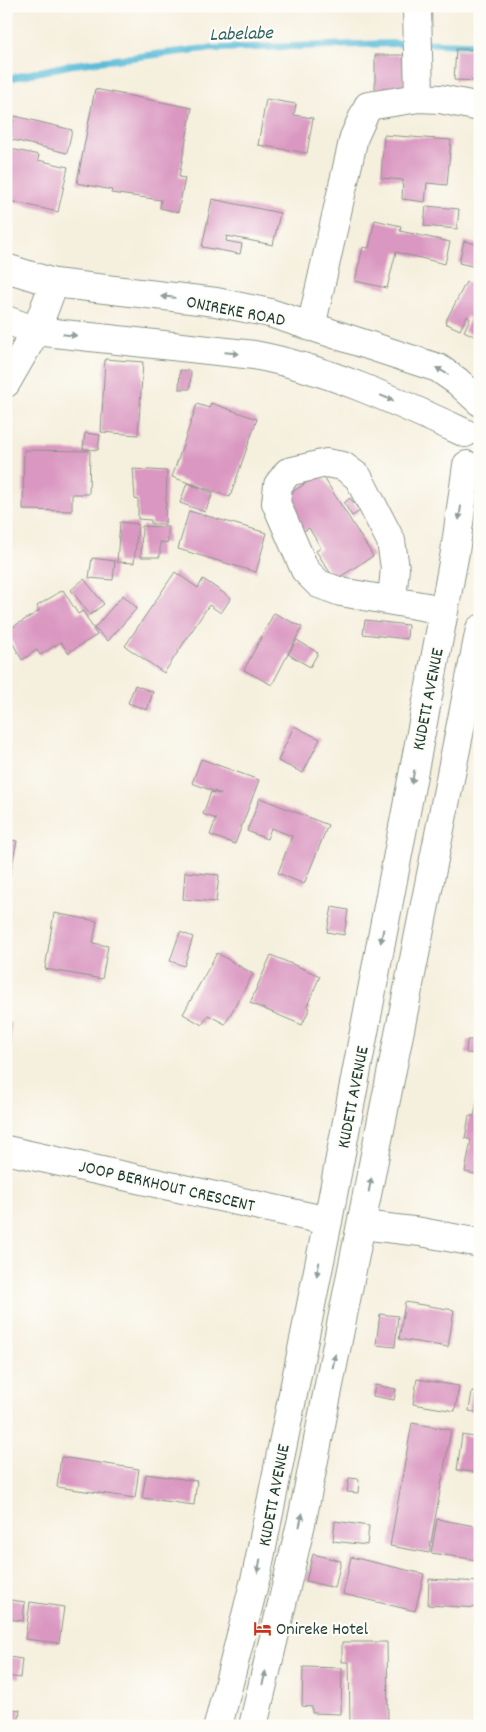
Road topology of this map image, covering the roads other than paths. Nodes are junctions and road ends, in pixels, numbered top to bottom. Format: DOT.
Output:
graph roads {
  1 [pos="417,18"];
  2 [pos="418,98"];
  3 [pos="480,107"];
  4 [pos="6,268"];
  5 [pos="54,283"];
  6 [pos="6,320"];
  7 [pos="311,326"];
  8 [pos="36,331"];
  9 [pos="6,383"];
  10 [pos="480,402"];
  11 [pos="472,424"];
  12 [pos="474,471"];
  13 [pos="392,599"];
  14 [pos="444,610"];
  15 [pos="479,639"];
  16 [pos="6,1150"];
  17 [pos="328,1221"];
  18 [pos="362,1225"];
  19 [pos="480,1243"];
  20 [pos="218,1726"];
  21 [pos="252,1726"];
  1 -- 2 [label="main road"];
  2 -- 3 [label="main road"];
  2 -- 7 [label="main road"];
  4 -- 5 [label="main road, ONIREKE ROAD"];
  7 -- 5 [label="main road, ONIREKE ROAD, one-way"];
  5 -- 8 [label="main road"];
  6 -- 8 [label="main road"];
  10 -- 7 [label="main road, ONIREKE ROAD, one-way"];
  8 -- 9 [label="main road"];
  8 -- 11 [label="main road, one-way"];
  11 -- 12 [label="main road, KUDETI AVENUE"];
  12 -- 14 [label="main road, KUDETI AVENUE, one-way"];
  13 -- 13 [label="main road"];
  13 -- 14 [label="main road"];
  14 -- 17 [label="main road, KUDETI AVENUE, one-way"];
  18 -- 15 [label="main road, KUDETI AVENUE, one-way"];
  16 -- 17 [label="main road, JOOP BERKHOUT CRESCENT"];
  17 -- 20 [label="main road, KUDETI AVENUE, one-way"];
  18 -- 19 [label="main road"];
  21 -- 18 [label="main road, KUDETI AVENUE, one-way"];
}
